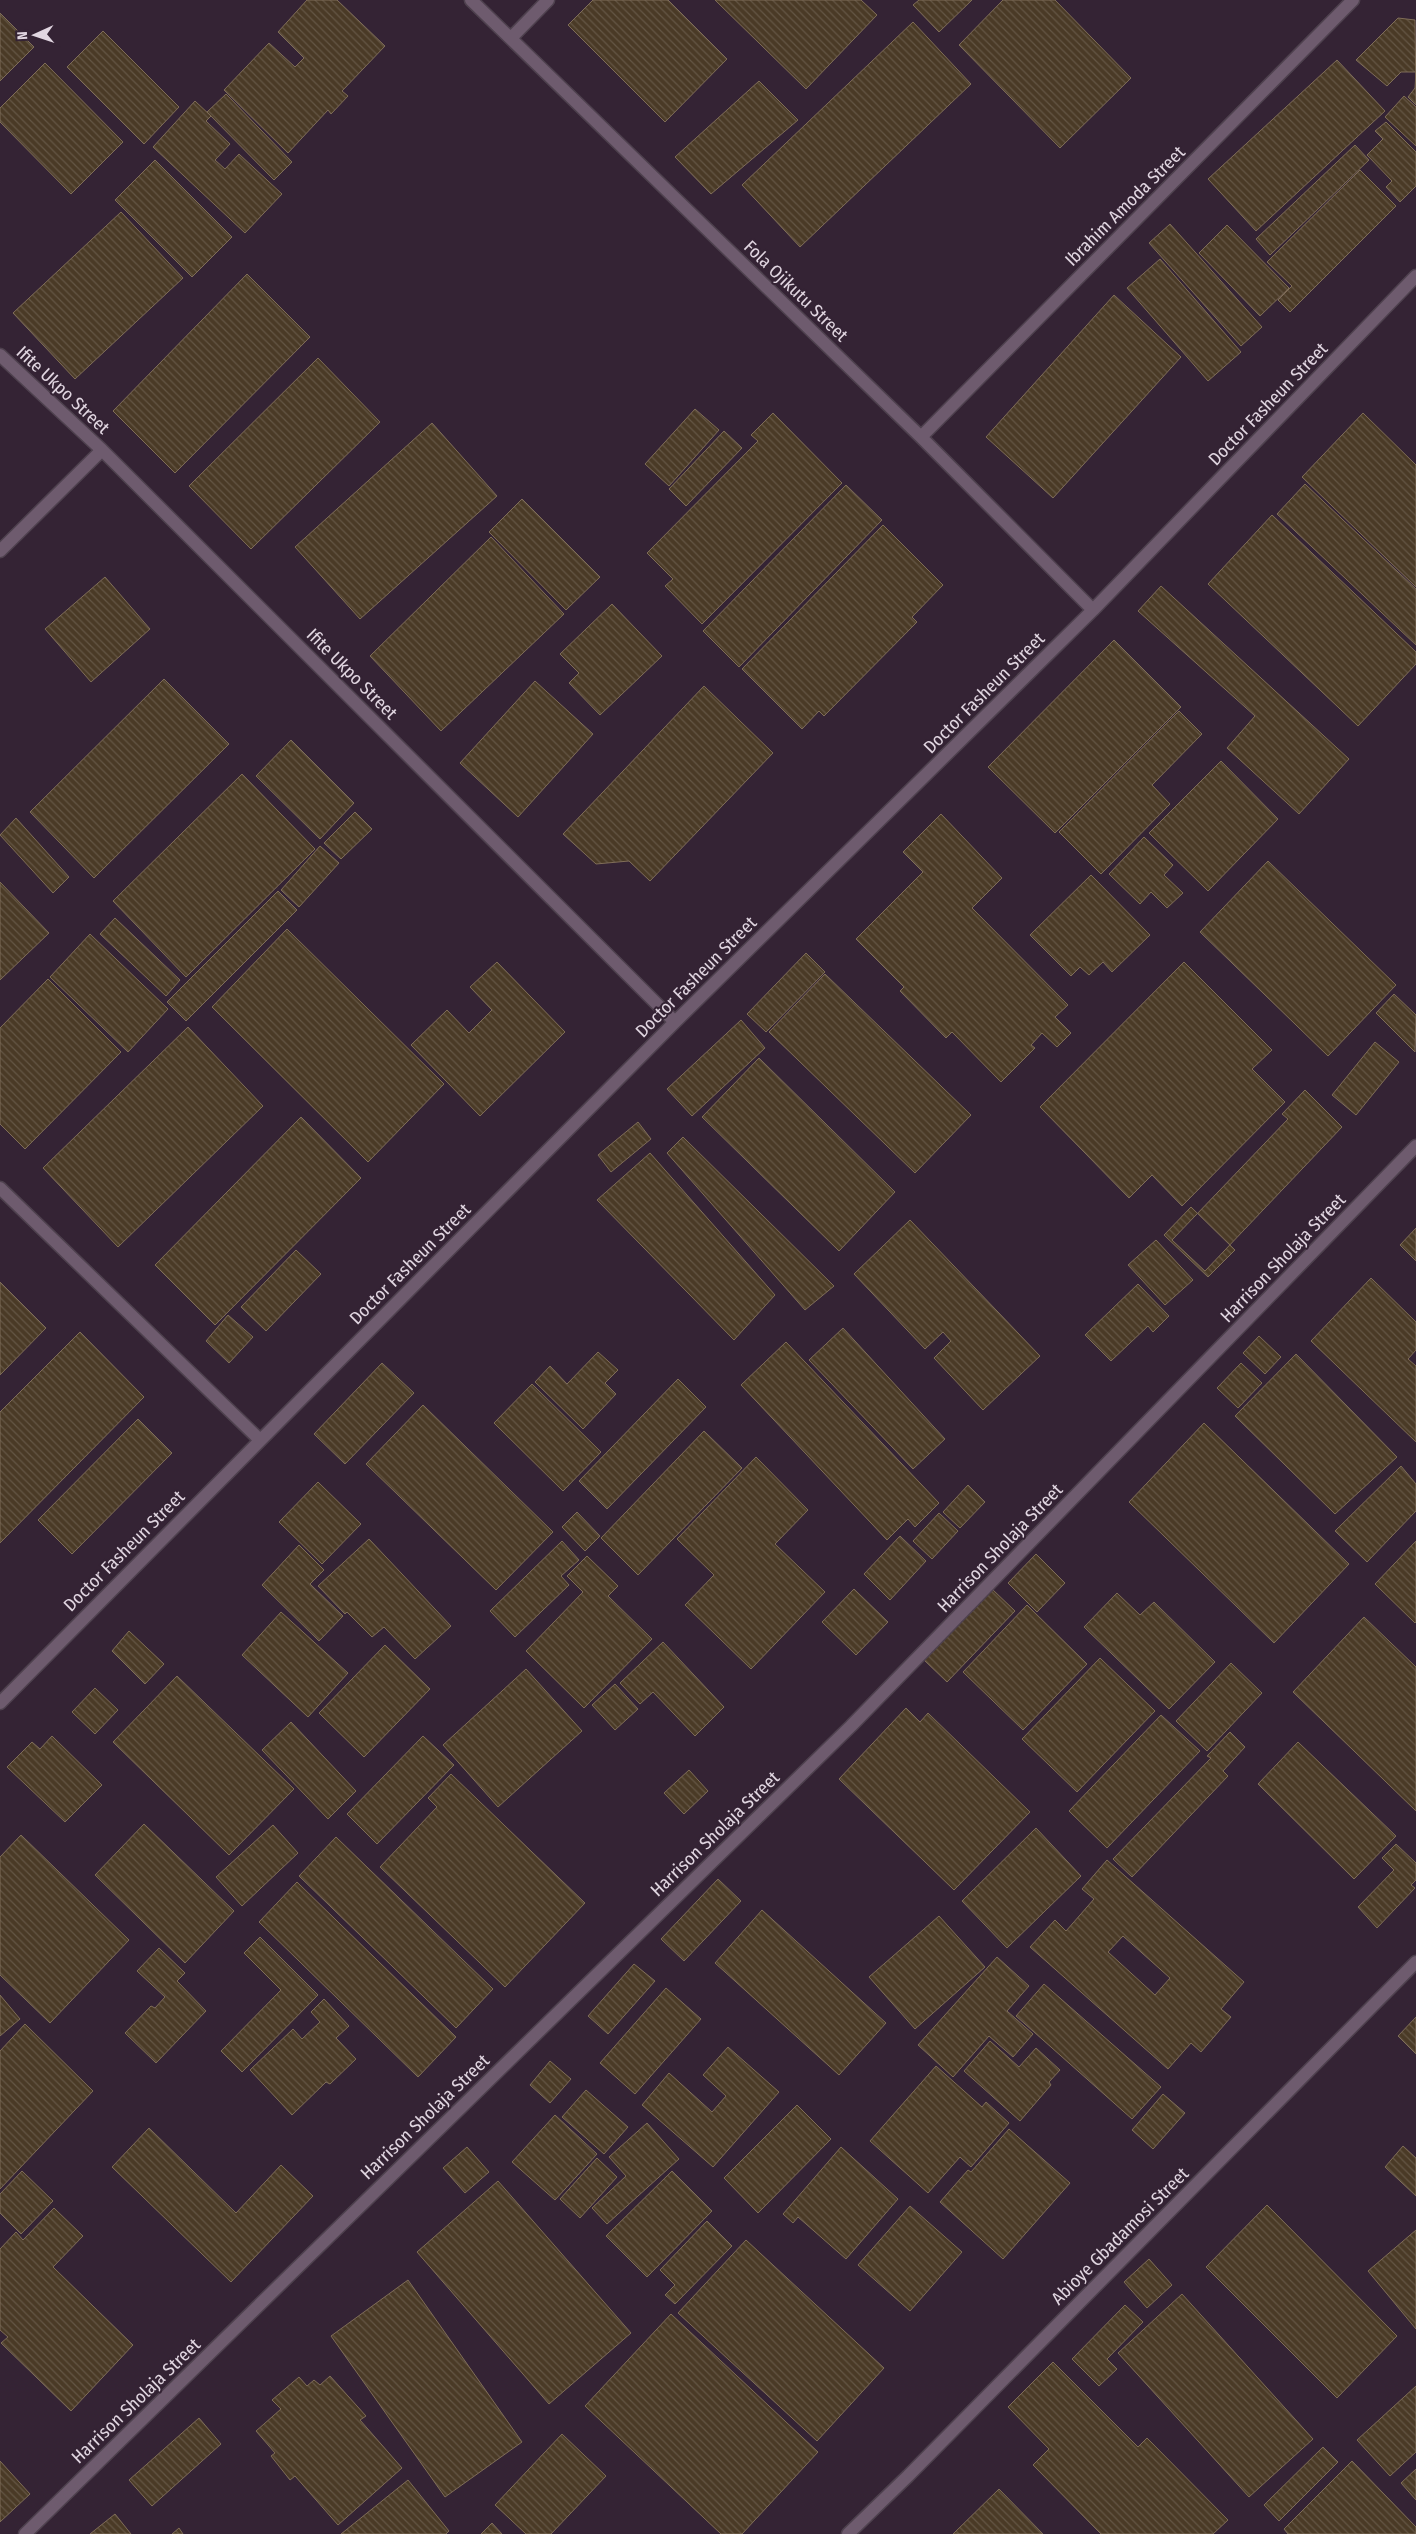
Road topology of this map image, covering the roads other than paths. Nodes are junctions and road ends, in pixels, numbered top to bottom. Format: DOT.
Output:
graph roads {
  1 [pos="471,0"];
  2 [pos="548,0"];
  3 [pos="1353,0"];
  4 [pos="511,38"];
  5 [pos="1416,276"];
  6 [pos="0,355"];
  7 [pos="921,437"];
  8 [pos="102,450"];
  9 [pos="0,551"];
  10 [pos="1093,610"];
  11 [pos="675,1022"];
  12 [pos="1416,1146"];
  13 [pos="0,1188"];
  14 [pos="259,1439"];
  15 [pos="0,1703"];
  16 [pos="1416,1962"];
  17 [pos="24,2534"];
  18 [pos="848,2534"];
  1 -- 4 [label="street, Fola Ojikutu Street"];
  2 -- 4 [label="street"];
  3 -- 7 [label="street, Ibrahim Amoda Street"];
  4 -- 7 [label="street, Fola Ojikutu Street"];
  5 -- 10 [label="street, Doctor Fasheun Street"];
  6 -- 8 [label="street, Ifite Ukpo Street"];
  7 -- 10 [label="street, Fola Ojikutu Street"];
  8 -- 9 [label="street"];
  8 -- 11 [label="street, Ifite Ukpo Street"];
  10 -- 11 [label="street, Doctor Fasheun Street"];
  11 -- 14 [label="street, Doctor Fasheun Street"];
  12 -- 17 [label="street, Harrison Sholaja Street"];
  13 -- 14 [label="street"];
  14 -- 15 [label="street, Doctor Fasheun Street"];
  16 -- 18 [label="street, Abioye Gbadamosi Street"];
}
